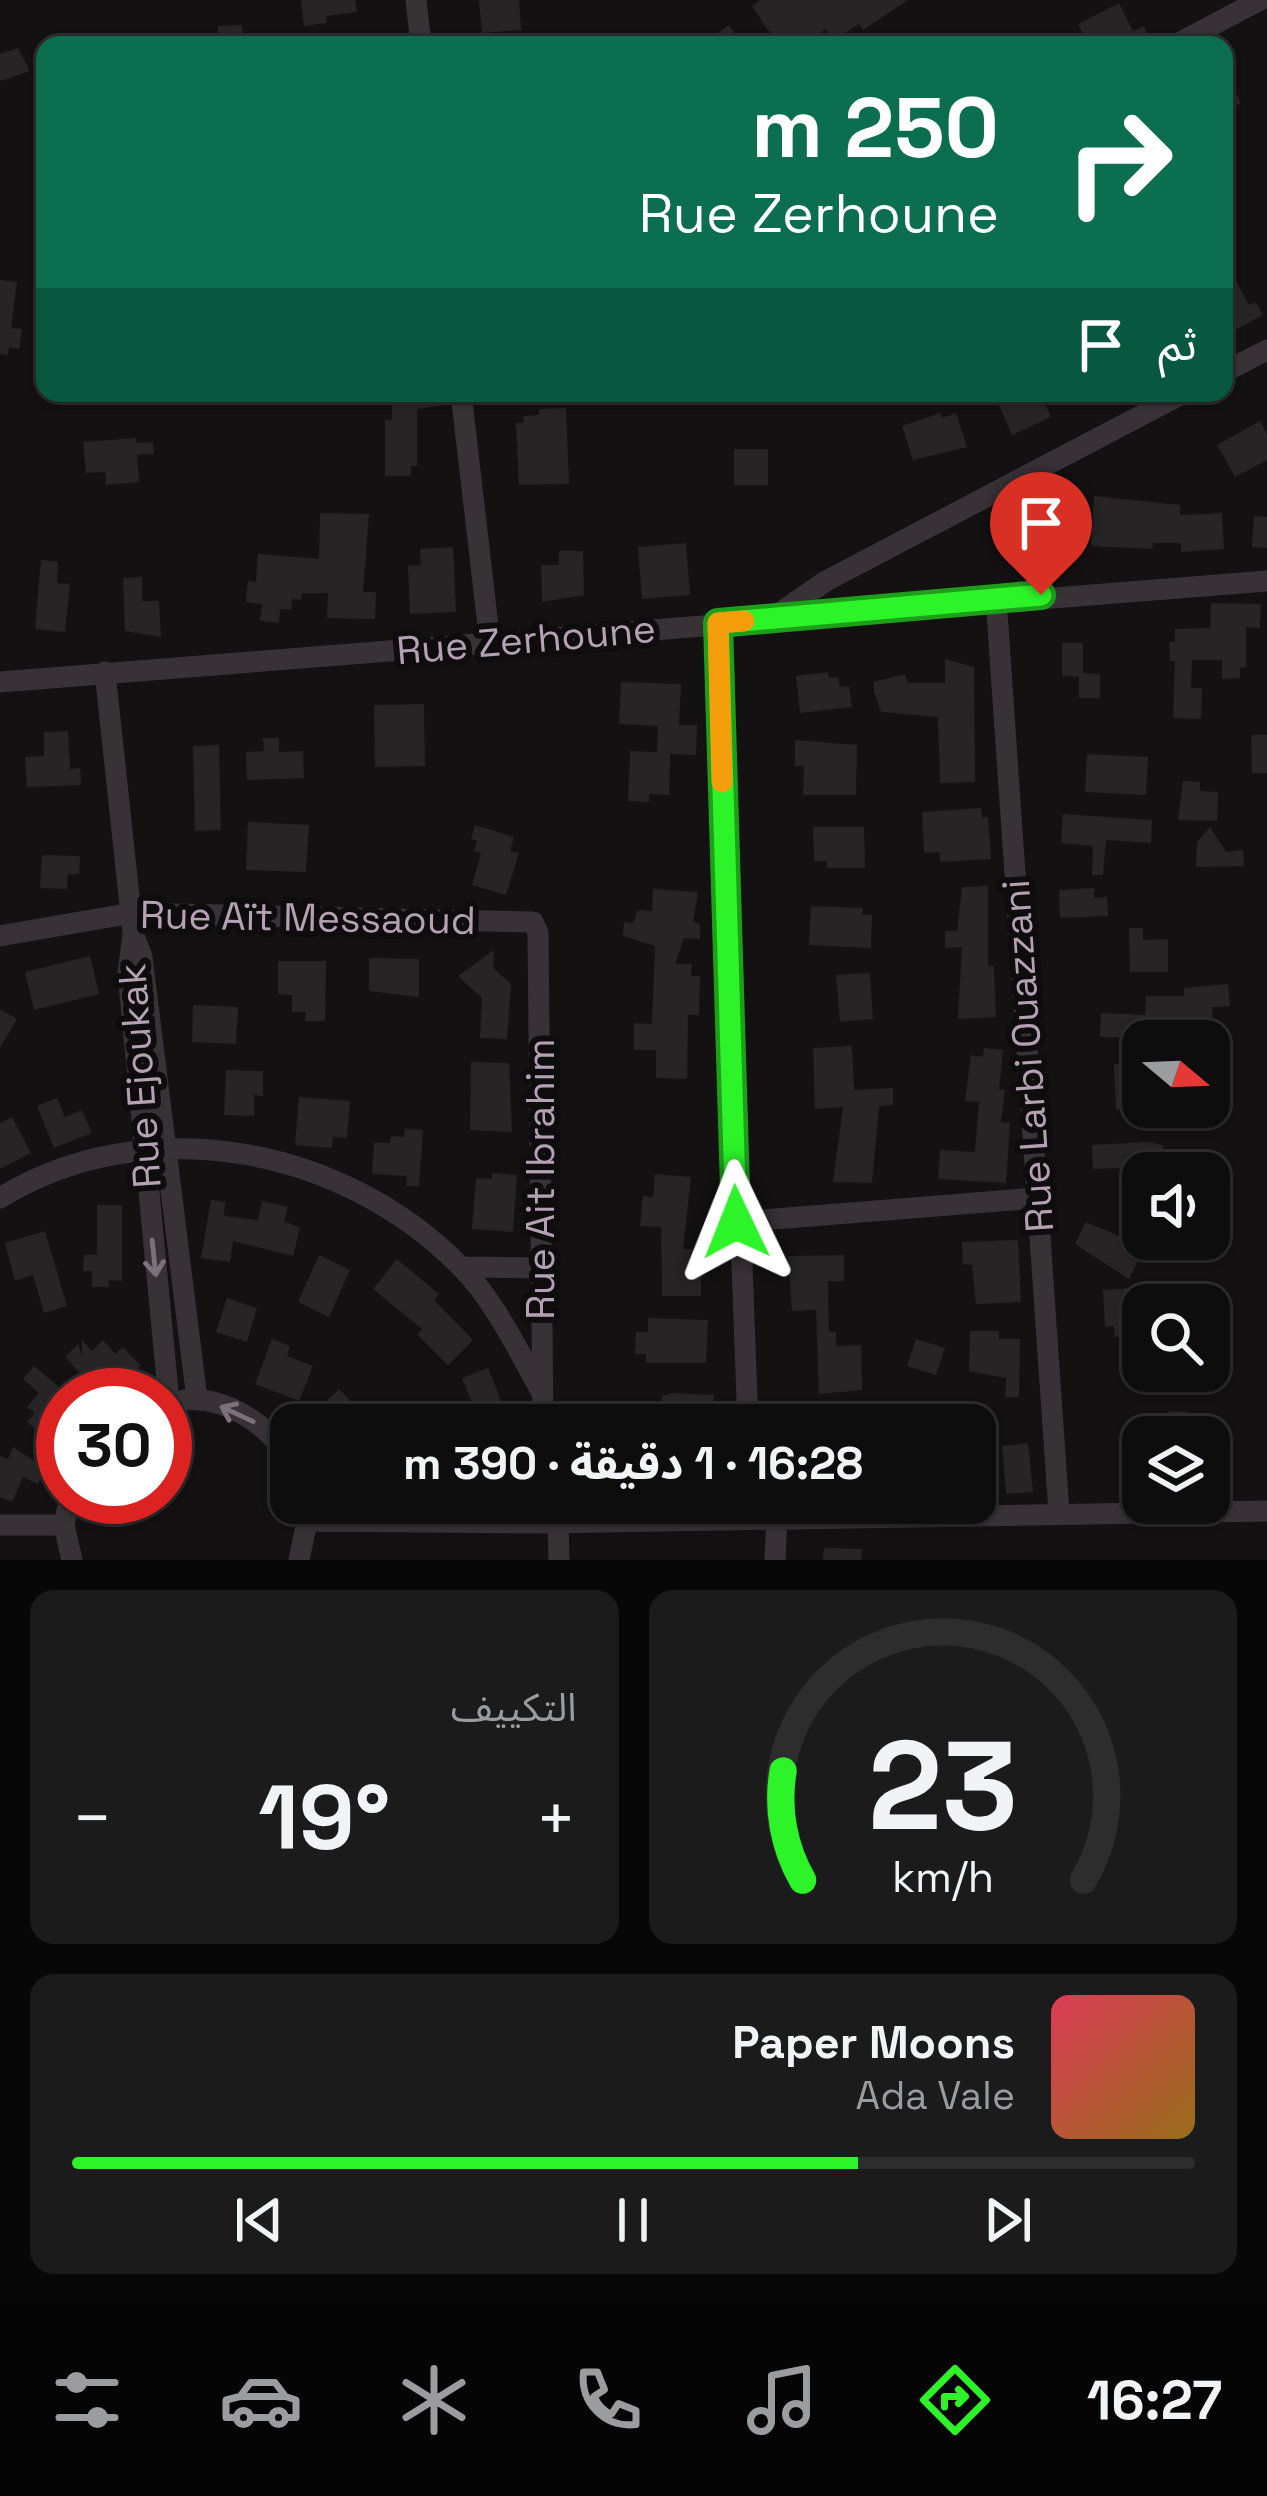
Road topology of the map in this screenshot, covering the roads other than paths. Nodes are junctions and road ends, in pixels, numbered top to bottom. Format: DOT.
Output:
graph roads {
  1 [pos="416,0"];
  2 [pos="1261,0"];
  3 [pos="420,36"];
  4 [pos="1191,36"];
  5 [pos="1267,350"];
  6 [pos="1233,367"];
  7 [pos="462,402"];
  8 [pos="1167,402"];
  9 [pos="1267,581"];
  10 [pos="996,598"];
  11 [pos="773,617"];
  12 [pos="718,623"];
  13 [pos="490,643"];
  14 [pos="105,672"];
  15 [pos="0,682"];
  16 [pos="132,923"];
  17 [pos="538,933"];
  18 [pos="0,936"];
  19 [pos="154,1149"];
  20 [pos="0,1198"];
  21 [pos="1036,1198"];
  22 [pos="736,1222"];
  23 [pos="462,1268"];
  24 [pos="541,1268"];
  25 [pos="165,1368"];
  26 [pos="542,1391"];
  27 [pos="192,1399"];
  28 [pos="196,1399"];
  29 [pos="542,1404"];
  30 [pos="747,1404"];
  31 [pos="270,1437"];
  32 [pos="1267,1510"];
  33 [pos="996,1514"];
  34 [pos="1059,1514"];
  35 [pos="304,1524"];
  36 [pos="552,1524"];
  37 [pos="777,1524"];
  38 [pos="64,1525"];
  39 [pos="0,1526"];
  40 [pos="72,1560"];
  41 [pos="299,1560"];
  42 [pos="559,1560"];
  43 [pos="775,1560"];
  1 -- 3 [label="street"];
  2 -- 4 [label="street"];
  5 -- 6 [label="street"];
  7 -- 13 [label="street"];
  8 -- 11 [label="street"];
  9 -- 10 [label="street, Rue Zerhoune"];
  10 -- 11 [label="street, Rue Zerhoune"];
  10 -- 21 [label="street, Rue Larbi Ouazzani"];
  11 -- 12 [label="street, Rue Zerhoune"];
  12 -- 13 [label="street, Rue Zerhoune"];
  12 -- 22 [label="street"];
  13 -- 14 [label="street, Rue Zerhoune"];
  14 -- 15 [label="street, Rue Zerhoune"];
  14 -- 16 [label="street, Rue Ejoukak"];
  16 -- 17 [label="street, Rue Aït Messaoud"];
  16 -- 18 [label="street, Rue Aït Messaoud"];
  16 -- 19 [label="street, Rue Ejoukak"];
  17 -- 24 [label="street, Rue Ait Ibrahim"];
  19 -- 20 [label="street"];
  19 -- 23 [label="street"];
  19 -- 25 [label="street, Rue Ejoukak, one-way"];
  19 -- 28 [label="street, Rue Ejoukak"];
  21 -- 22 [label="street"];
  21 -- 34 [label="street, Rue Larbi Ouazzani"];
  22 -- 30 [label="street"];
  23 -- 24 [label="street"];
  23 -- 26 [label="street"];
  24 -- 26 [label="street, Rue Ait Ibrahim"];
  26 -- 29 [label="street, Rue Ait Ibrahim"];
  27 -- 28 [label="street"];
  31 -- 28 [label="street, one-way"];
  32 -- 34 [label="street"];
  33 -- 34 [label="street"];
  35 -- 41 [label="street"];
  36 -- 42 [label="street"];
  37 -- 43 [label="street"];
  38 -- 39 [label="street"];
  38 -- 40 [label="street"];
}
